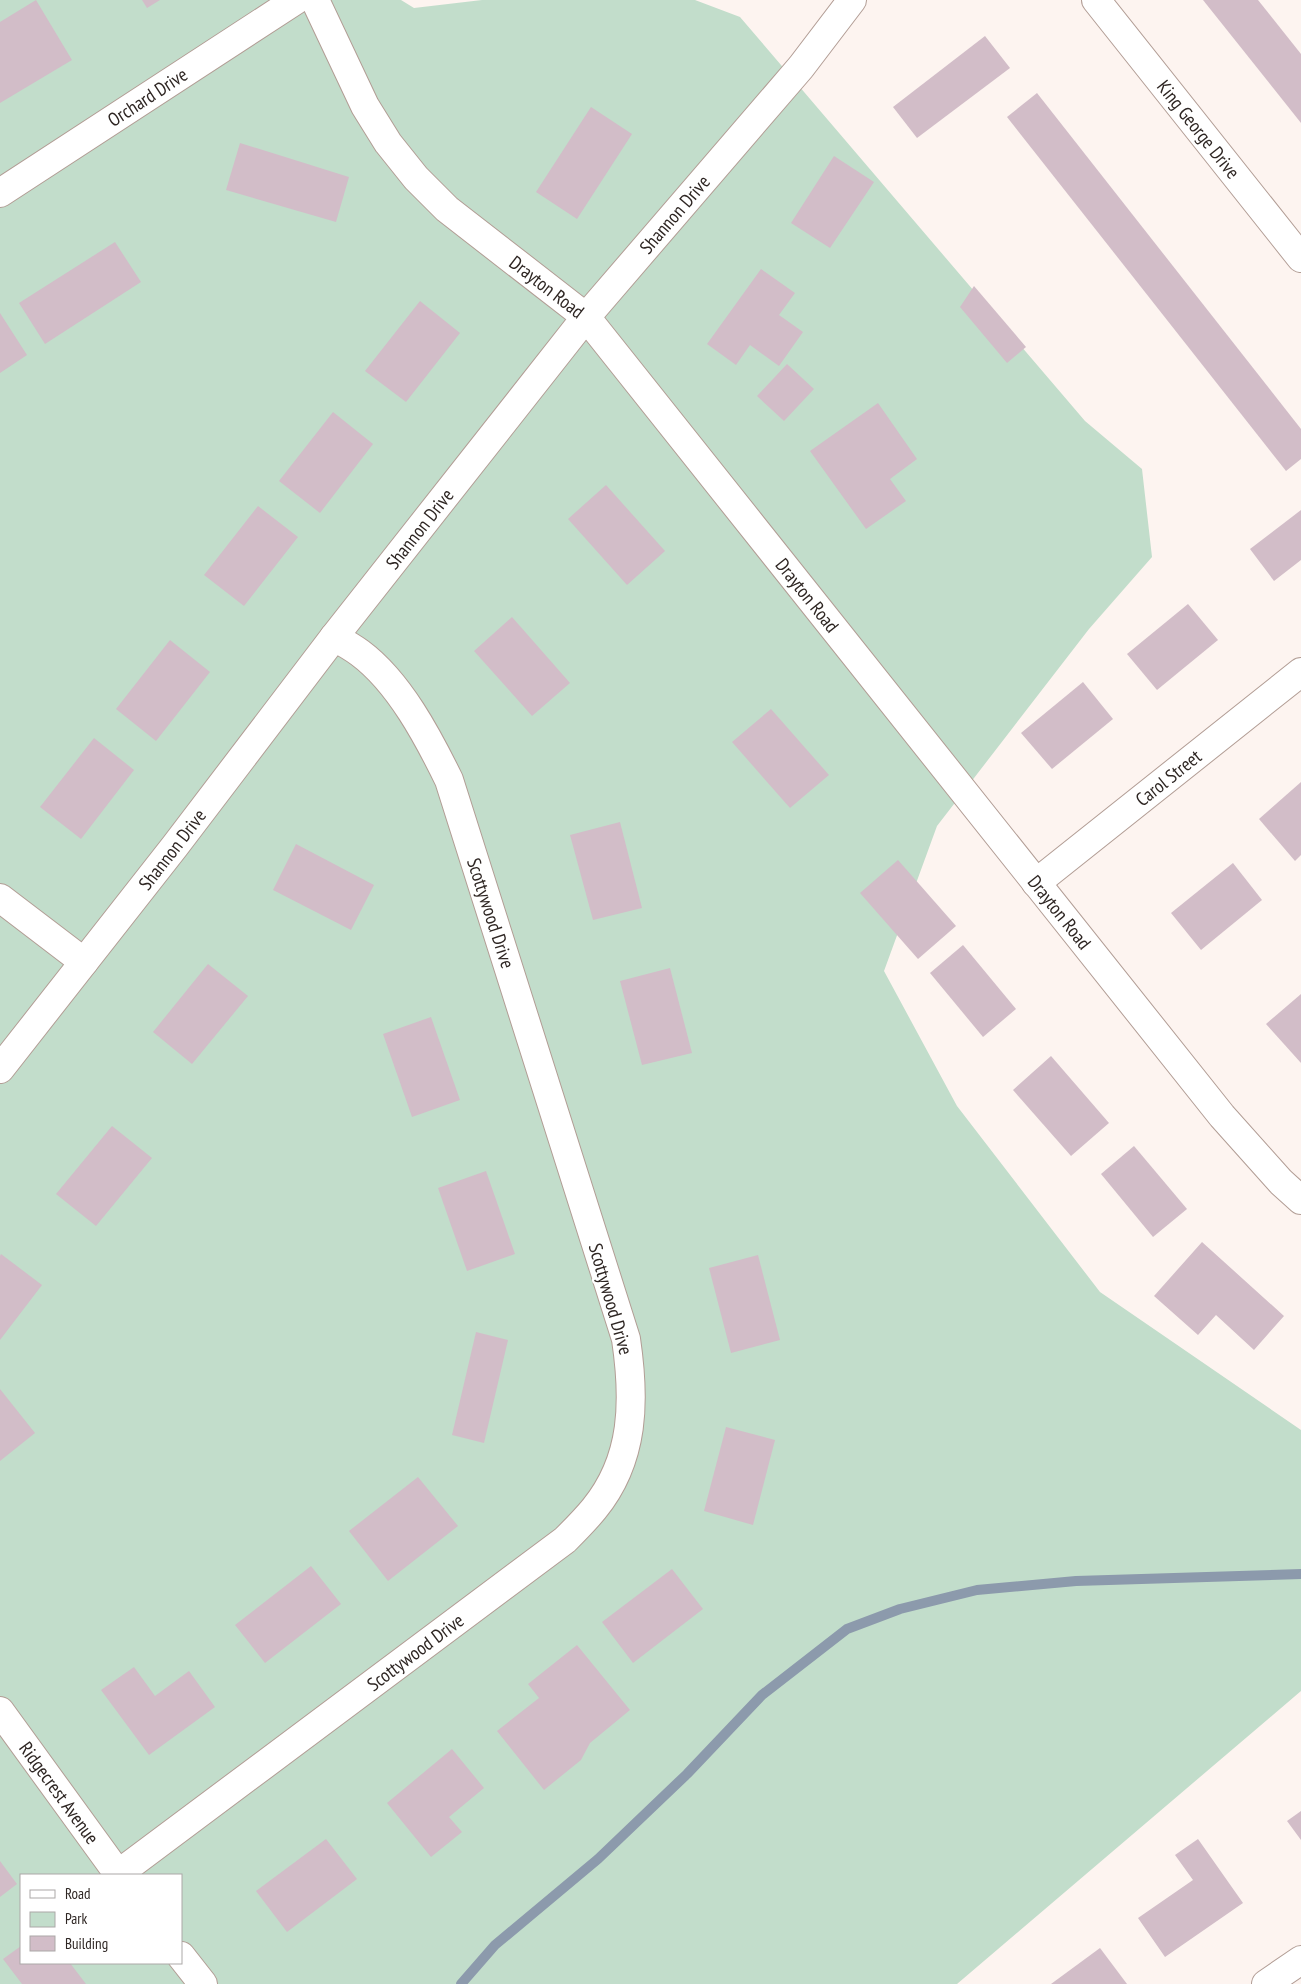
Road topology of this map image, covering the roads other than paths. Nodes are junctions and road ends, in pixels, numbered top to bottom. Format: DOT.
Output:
graph roads {
  1 [pos="296,0"];
  2 [pos="315,0"];
  3 [pos="852,0"];
  4 [pos="1096,0"];
  5 [pos="0,193"];
  6 [pos="1301,258"];
  7 [pos="586,317"];
  8 [pos="334,637"];
  9 [pos="1301,672"];
  10 [pos="1036,883"];
  11 [pos="0,898"];
  12 [pos="84,962"];
  13 [pos="0,1069"];
  14 [pos="1301,1200"];
  15 [pos="0,1711"];
  16 [pos="118,1874"];
  17 [pos="120,1874"];
  18 [pos="182,1957"];
  19 [pos="1301,1960"];
  20 [pos="203,1984"];
  21 [pos="1266,1984"];
  1 -- 5 [label="street, Orchard Drive"];
  2 -- 7 [label="street, Drayton Road"];
  3 -- 7 [label="street, Shannon Drive"];
  4 -- 6 [label="street, King George Drive"];
  7 -- 8 [label="street, Shannon Drive"];
  7 -- 10 [label="street, Drayton Road"];
  8 -- 12 [label="street, Shannon Drive"];
  8 -- 17 [label="street, Scottywood Drive"];
  9 -- 10 [label="street, Carol Street"];
  10 -- 14 [label="street, Drayton Road"];
  11 -- 12 [label="street"];
  12 -- 13 [label="street, Shannon Drive"];
  15 -- 16 [label="street, Ridgecrest Avenue"];
  18 -- 20 [label="street"];
  19 -- 21 [label="street"];
}
